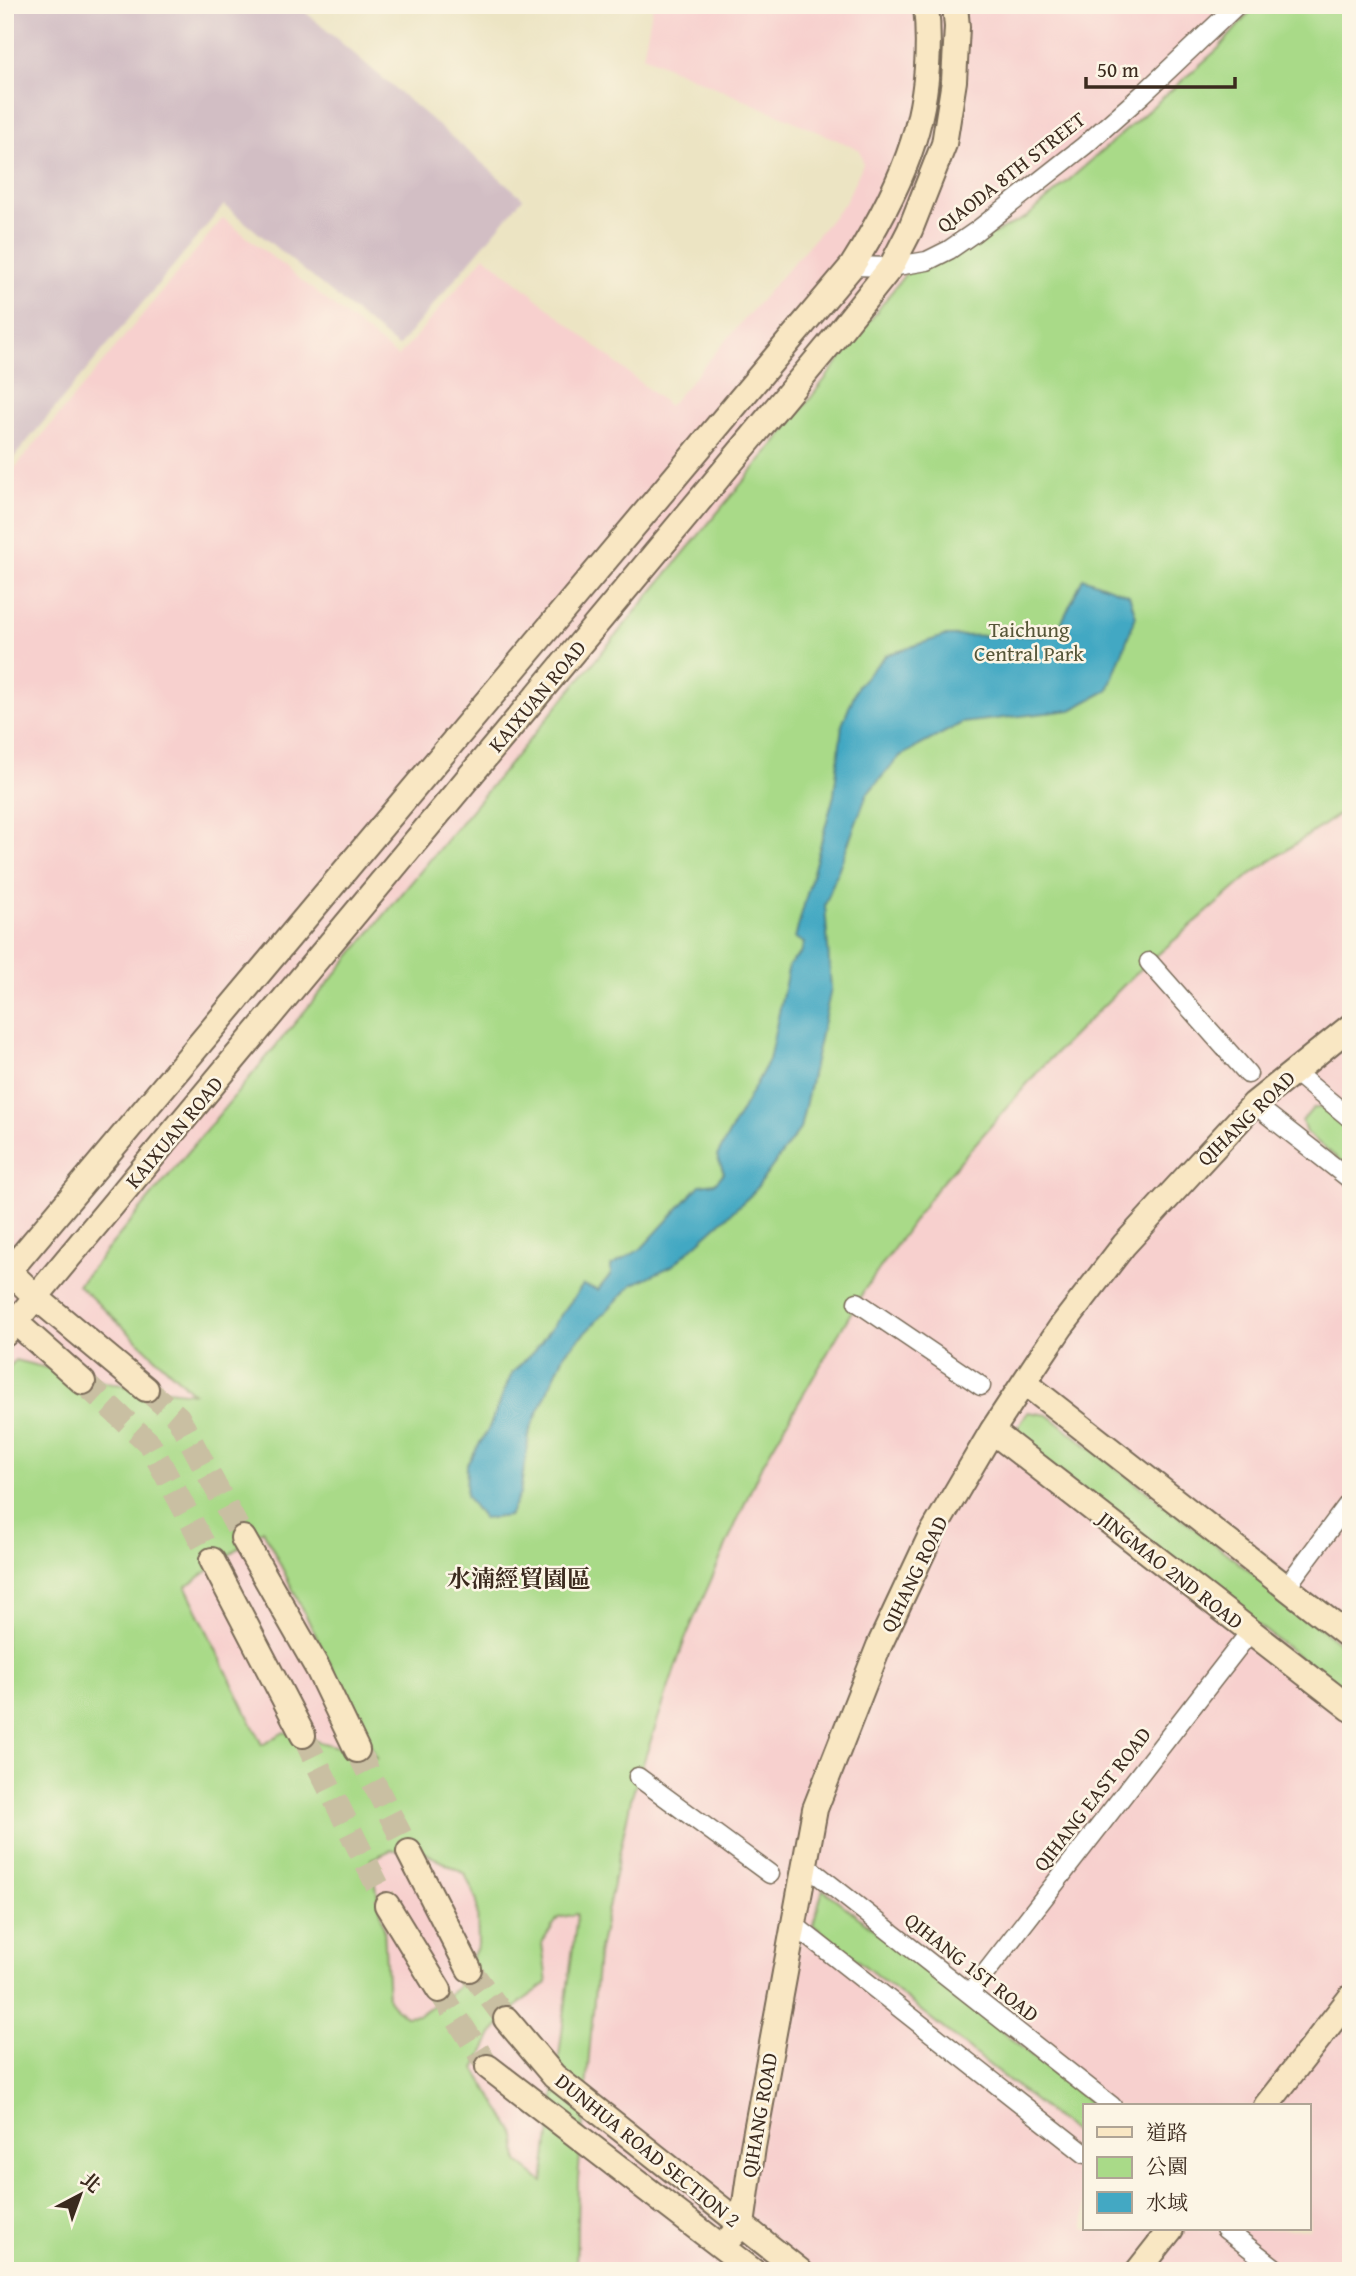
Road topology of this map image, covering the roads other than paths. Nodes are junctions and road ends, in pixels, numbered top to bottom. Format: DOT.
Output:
graph roads {
  1 [pos="926,5"];
  2 [pos="955,5"];
  3 [pos="1237,5"];
  4 [pos="852,266"];
  5 [pos="891,267"];
  6 [pos="1149,962"];
  7 [pos="1351,1027"];
  8 [pos="1293,1071"];
  9 [pos="1248,1074"];
  10 [pos="1254,1104"];
  11 [pos="1351,1119"];
  12 [pos="1351,1180"];
  13 [pos="7,1273"];
  14 [pos="36,1297"];
  15 [pos="857,1303"];
  16 [pos="8,1323"];
  17 [pos="83,1382"];
  18 [pos="1025,1383"];
  19 [pos="981,1386"];
  20 [pos="146,1389"];
  21 [pos="992,1431"];
  22 [pos="1351,1500"];
  23 [pos="243,1538"];
  24 [pos="212,1560"];
  25 [pos="1287,1586"];
  26 [pos="1250,1632"];
  27 [pos="1351,1638"];
  28 [pos="1351,1709"];
  29 [pos="303,1735"];
  30 [pos="357,1750"];
  31 [pos="638,1777"];
  32 [pos="410,1852"];
  33 [pos="804,1864"];
  34 [pos="770,1874"];
  35 [pos="387,1905"];
  36 [pos="793,1924"];
  37 [pos="469,1969"];
  38 [pos="439,1990"];
  39 [pos="971,1993"];
  40 [pos="1351,1997"];
  41 [pos="506,2020"];
  42 [pos="488,2067"];
  43 [pos="1110,2104"];
  44 [pos="1268,2104"];
  45 [pos="1083,2152"];
  46 [pos="741,2225"];
  47 [pos="1170,2230"];
  48 [pos="1226,2230"];
  49 [pos="722,2246"];
  50 [pos="753,2271"];
  51 [pos="800,2271"];
  52 [pos="1138,2271"];
  53 [pos="1279,2271"];
  1 -- 4 [label="street, KAIXUAN ROAD"];
  2 -- 5 [label="street, KAIXUAN ROAD"];
  3 -- 5 [label="street, QIAODA 8TH STREET"];
  4 -- 5 [label="street, QIAODA 8TH STREET"];
  4 -- 13 [label="street, KAIXUAN ROAD"];
  5 -- 14 [label="street, KAIXUAN ROAD"];
  6 -- 9 [label="street"];
  7 -- 8 [label="street, QIHANG ROAD"];
  8 -- 10 [label="street, QIHANG ROAD"];
  8 -- 11 [label="street"];
  10 -- 12 [label="street"];
  10 -- 18 [label="street, QIHANG ROAD"];
  13 -- 14 [label="street"];
  14 -- 16 [label="street, KAIXUAN ROAD"];
  14 -- 20 [label="street"];
  15 -- 19 [label="street"];
  16 -- 17 [label="street"];
  18 -- 21 [label="street, QIHANG ROAD"];
  18 -- 25 [label="street"];
  21 -- 26 [label="street, JINGMAO 2ND ROAD"];
  21 -- 33 [label="street, QIHANG ROAD"];
  22 -- 25 [label="street"];
  23 -- 30 [label="street"];
  24 -- 29 [label="street"];
  25 -- 27 [label="street"];
  26 -- 28 [label="street, JINGMAO 2ND ROAD"];
  26 -- 39 [label="street, QIHANG EAST ROAD"];
  31 -- 34 [label="street"];
  32 -- 37 [label="street"];
  33 -- 36 [label="street, QIHANG ROAD"];
  33 -- 39 [label="street, QIHANG 1ST ROAD"];
  35 -- 38 [label="street"];
  36 -- 45 [label="street"];
  36 -- 46 [label="street, QIHANG ROAD"];
  39 -- 43 [label="street, QIHANG 1ST ROAD"];
  40 -- 44 [label="street"];
  41 -- 46 [label="street, DUNHUA ROAD SECTION 2"];
  42 -- 49 [label="street, DUNHUA ROAD SECTION 2"];
  46 -- 49 [label="street"];
  46 -- 51 [label="street, DUNHUA ROAD SECTION 2"];
  47 -- 52 [label="street"];
  48 -- 53 [label="street"];
  49 -- 50 [label="street, DUNHUA ROAD SECTION 2"];
}
